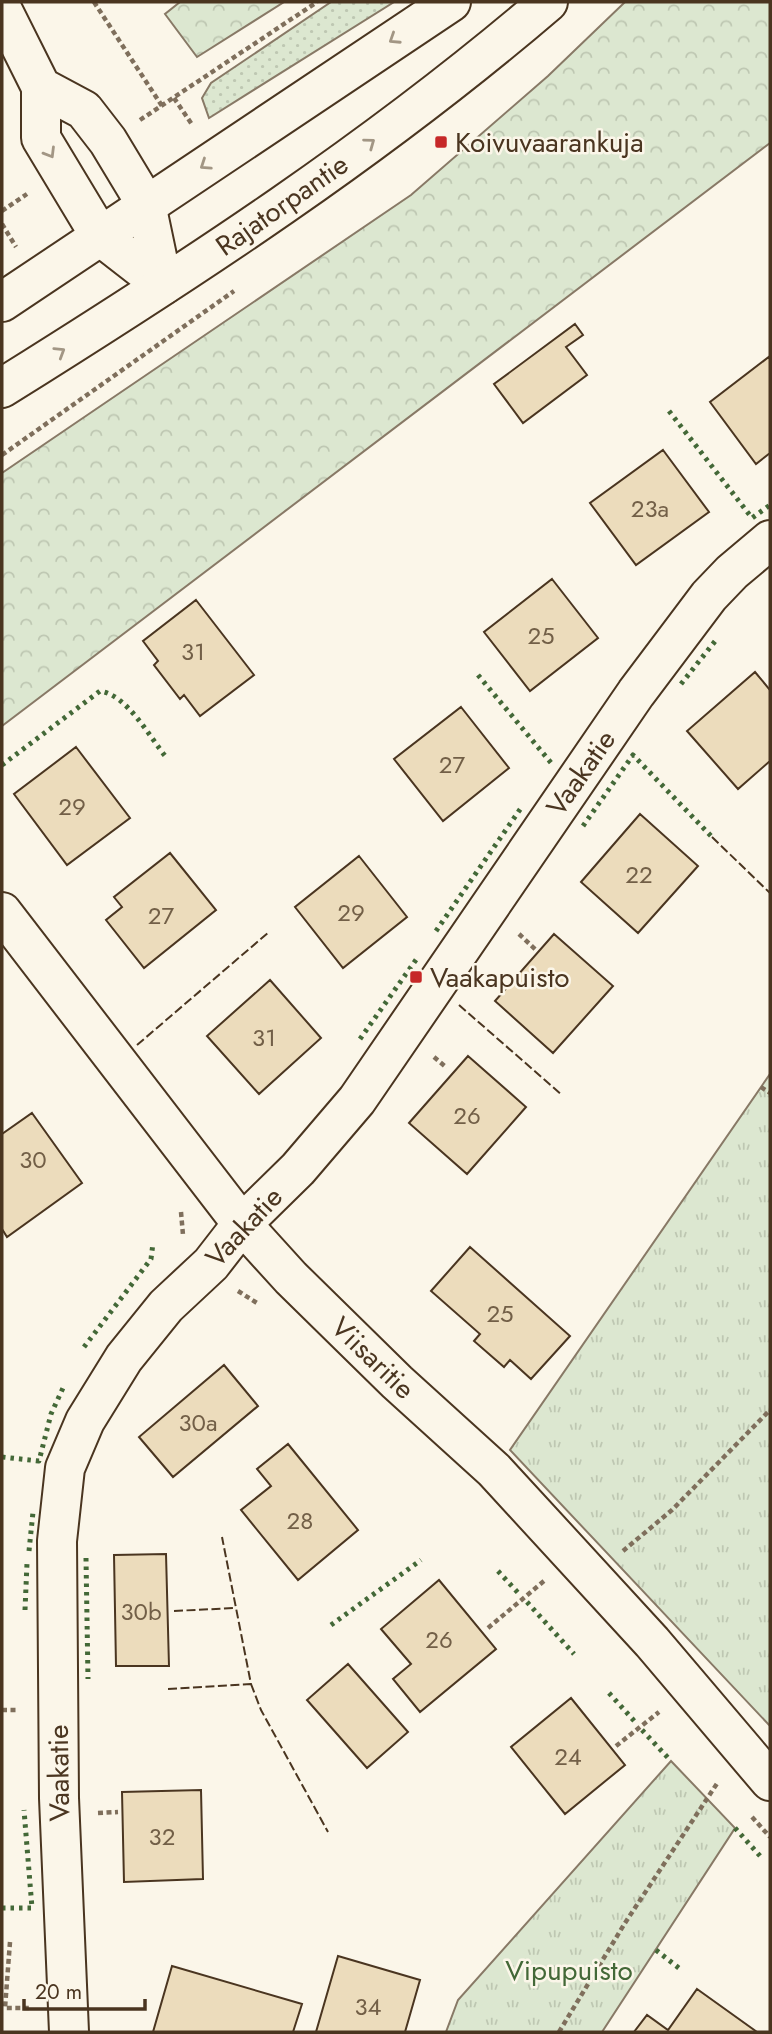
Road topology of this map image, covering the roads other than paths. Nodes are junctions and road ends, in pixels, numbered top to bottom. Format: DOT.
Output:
graph roads {
  1 [pos="451,2"];
  2 [pos="548,2"];
  3 [pos="2,9"];
  4 [pos="41,87"];
  5 [pos="146,204"];
  6 [pos="100,236"];
  7 [pos="163,285"];
  8 [pos="2,302"];
  9 [pos="2,388"];
  10 [pos="770,540"];
  11 [pos="2,912"];
  12 [pos="242,1224"];
  13 [pos="770,1782"];
  14 [pos="69,2020"];
  1 -- 5 [label="street, one-way"];
  7 -- 2 [label="street, Rajatorpantie, one-way"];
  3 -- 4 [label="street"];
  4 -- 5 [label="street"];
  4 -- 6 [label="street, one-way"];
  5 -- 6 [label="street"];
  5 -- 7 [label="street"];
  6 -- 7 [label="street"];
  6 -- 8 [label="street"];
  9 -- 7 [label="street, Rajatorpantie, one-way"];
  10 -- 12 [label="street, Vaakatie"];
  11 -- 12 [label="street, Viisaritie"];
  12 -- 13 [label="street, Viisaritie"];
  12 -- 14 [label="street, Vaakatie"];
}
